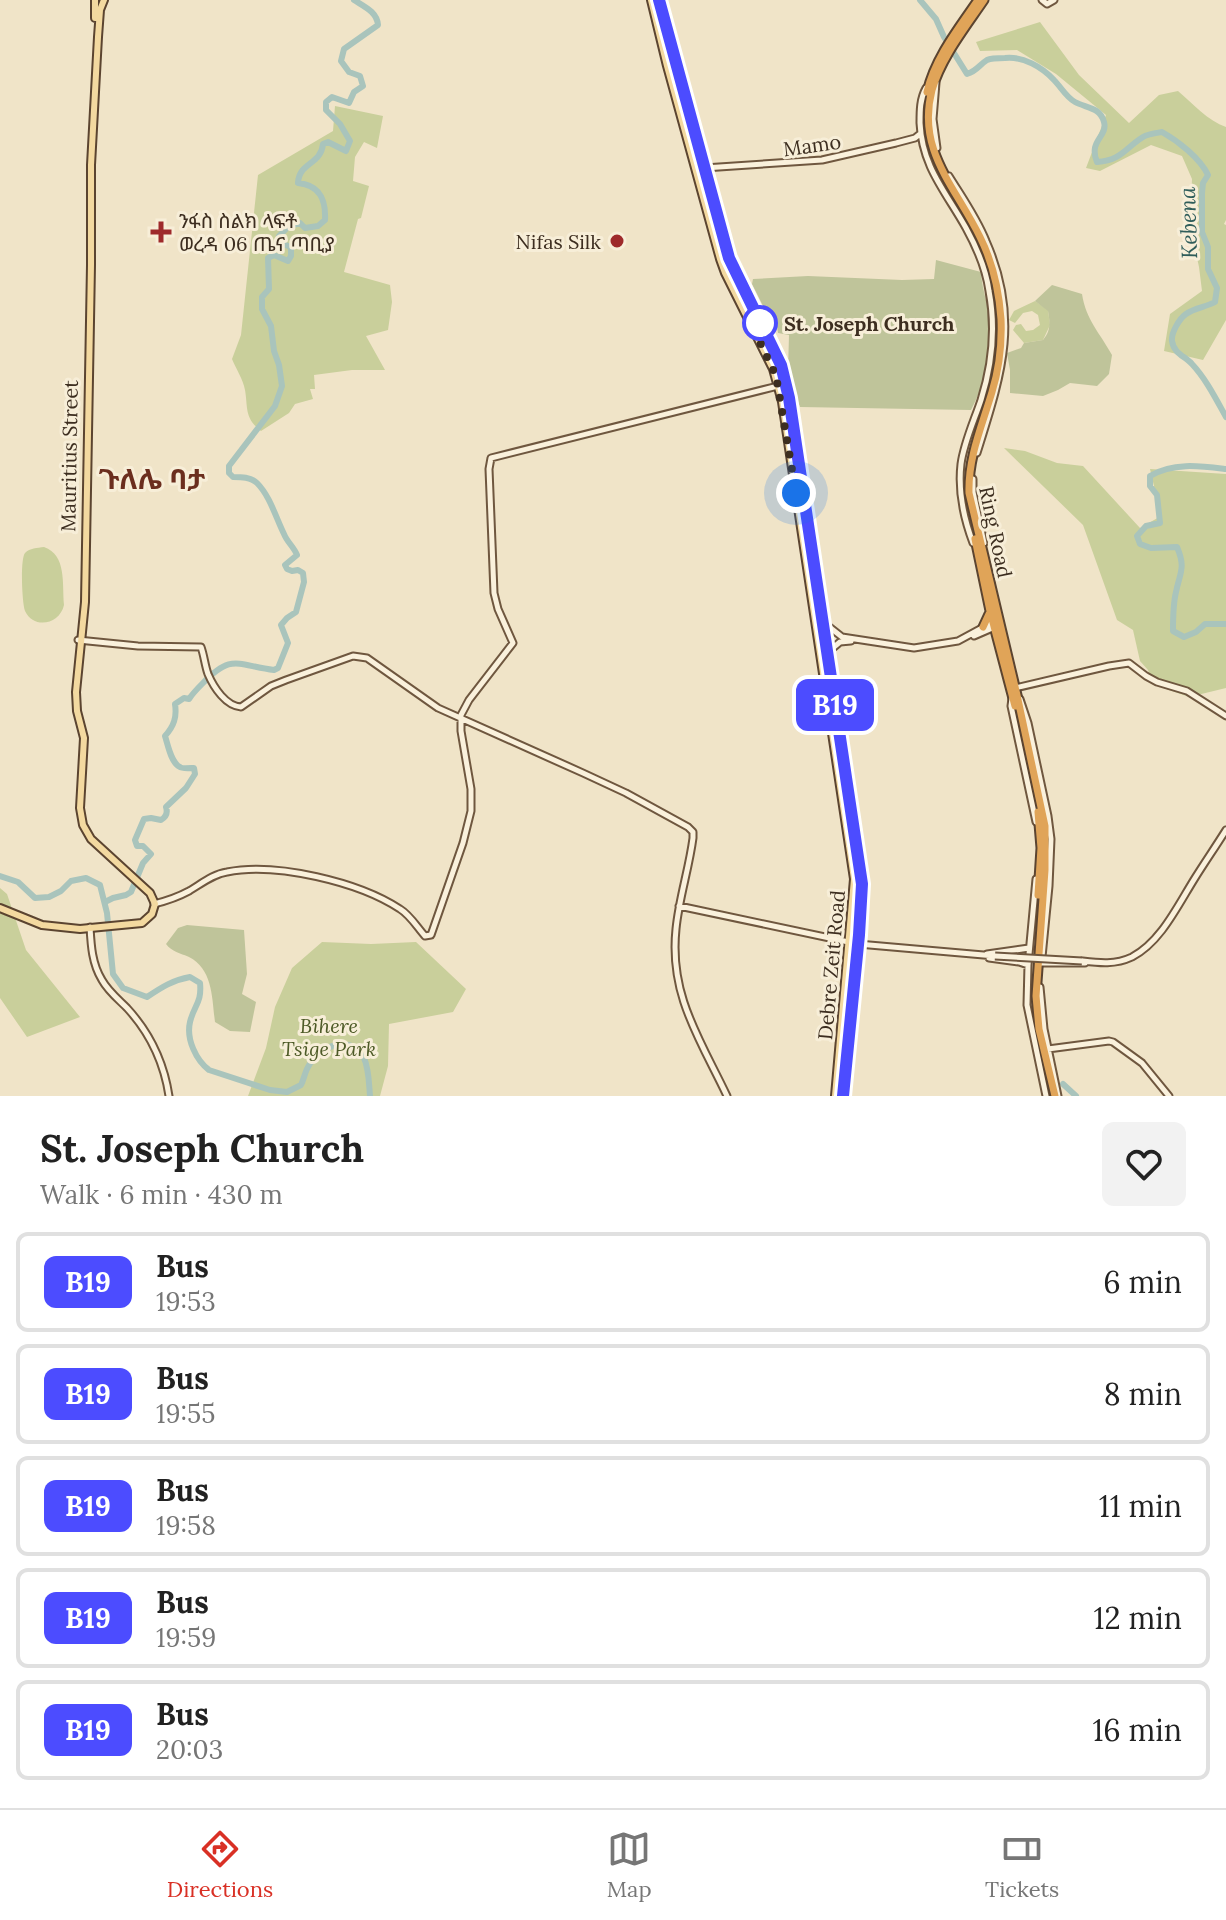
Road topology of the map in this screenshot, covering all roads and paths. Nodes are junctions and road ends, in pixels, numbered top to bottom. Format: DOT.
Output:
graph roads {
  1 [pos="95,0"];
  2 [pos="104,0"];
  3 [pos="651,0"];
  4 [pos="659,0"];
  5 [pos="982,0"];
  6 [pos="1042,0"];
  7 [pos="1054,0"];
  8 [pos="932,82"];
  9 [pos="921,133"];
  10 [pos="923,142"];
  11 [pos="751,166"];
  12 [pos="705,171"];
  13 [pos="778,385"];
  14 [pos="980,549"];
  15 [pos="990,611"];
  16 [pos="823,622"];
  17 [pos="997,626"];
  18 [pos="983,629"];
  19 [pos="80,640"];
  20 [pos="871,642"];
  21 [pos="828,652"];
  22 [pos="1015,693"];
  23 [pos="1226,716"];
  24 [pos="460,719"];
  25 [pos="1226,830"];
  26 [pos="154,904"];
  27 [pos="679,906"];
  28 [pos="0,907"];
  29 [pos="90,927"];
  30 [pos="849,933"];
  31 [pos="859,935"];
  32 [pos="849,942"];
  33 [pos="858,944"];
  34 [pos="1029,948"];
  35 [pos="985,955"];
  36 [pos="1086,961"];
  37 [pos="1041,963"];
  38 [pos="1028,965"];
  39 [pos="1048,1049"];
  40 [pos="169,1096"];
  41 [pos="727,1096"];
  42 [pos="835,1096"];
  43 [pos="843,1096"];
  44 [pos="1052,1096"];
  45 [pos="1169,1096"];
  1 -- 19 [label="main road, Mauritius Street"];
  2 -- 19 [label="main road, Mauritius Street"];
  3 -- 13 [label="main road, Debre Zeit Road"];
  4 -- 12 [label="main road, Debre Zeit Road"];
  5 -- 8 [label="highway, Ring Road"];
  6 -- 7 [label="street"];
  8 -- 9 [label="street"];
  8 -- 14 [label="highway, Ring Road"];
  9 -- 10 [label="street"];
  9 -- 11 [label="street"];
  10 -- 11 [label="street, Mamo"];
  10 -- 14 [label="street"];
  11 -- 12 [label="street, Mamo"];
  12 -- 16 [label="main road, Debre Zeit Road"];
  13 -- 24 [label="street"];
  13 -- 30 [label="main road, Debre Zeit Road"];
  14 -- 15 [label="highway, Ring Road"];
  14 -- 17 [label="highway, Ring Road"];
  15 -- 17 [label="highway, Ring Road"];
  15 -- 18 [label="highway"];
  16 -- 20 [label="street"];
  16 -- 21 [label="main road, Debre Zeit Road"];
  17 -- 18 [label="street"];
  17 -- 18 [label="highway"];
  17 -- 22 [label="highway, Ring Road"];
  18 -- 20 [label="street"];
  19 -- 24 [label="street"];
  19 -- 26 [label="main road, Mauritius Street"];
  20 -- 21 [label="street"];
  21 -- 31 [label="main road, Debre Zeit Road"];
  22 -- 23 [label="street"];
  22 -- 34 [label="street, Ring Road"];
  22 -- 37 [label="street"];
  22 -- 44 [label="highway, Ring Road"];
  24 -- 26 [label="street"];
  24 -- 27 [label="street"];
  25 -- 36 [label="street"];
  26 -- 29 [label="main road"];
  27 -- 32 [label="street"];
  27 -- 41 [label="street"];
  28 -- 29 [label="main road"];
  29 -- 40 [label="street"];
  30 -- 31 [label="main road"];
  30 -- 32 [label="main road, Debre Zeit Road"];
  31 -- 33 [label="main road, Debre Zeit Road"];
  32 -- 33 [label="street"];
  32 -- 42 [label="main road, Debre Zeit Road"];
  33 -- 35 [label="street"];
  33 -- 43 [label="main road, Debre Zeit Road"];
  34 -- 35 [label="street"];
  34 -- 38 [label="street, Ring Road"];
  35 -- 36 [label="street, bridge"];
  35 -- 38 [label="street"];
  36 -- 37 [label="street"];
  37 -- 39 [label="street"];
  38 -- 44 [label="street, Ring Road"];
  39 -- 44 [label="street"];
  39 -- 45 [label="street"];
}
